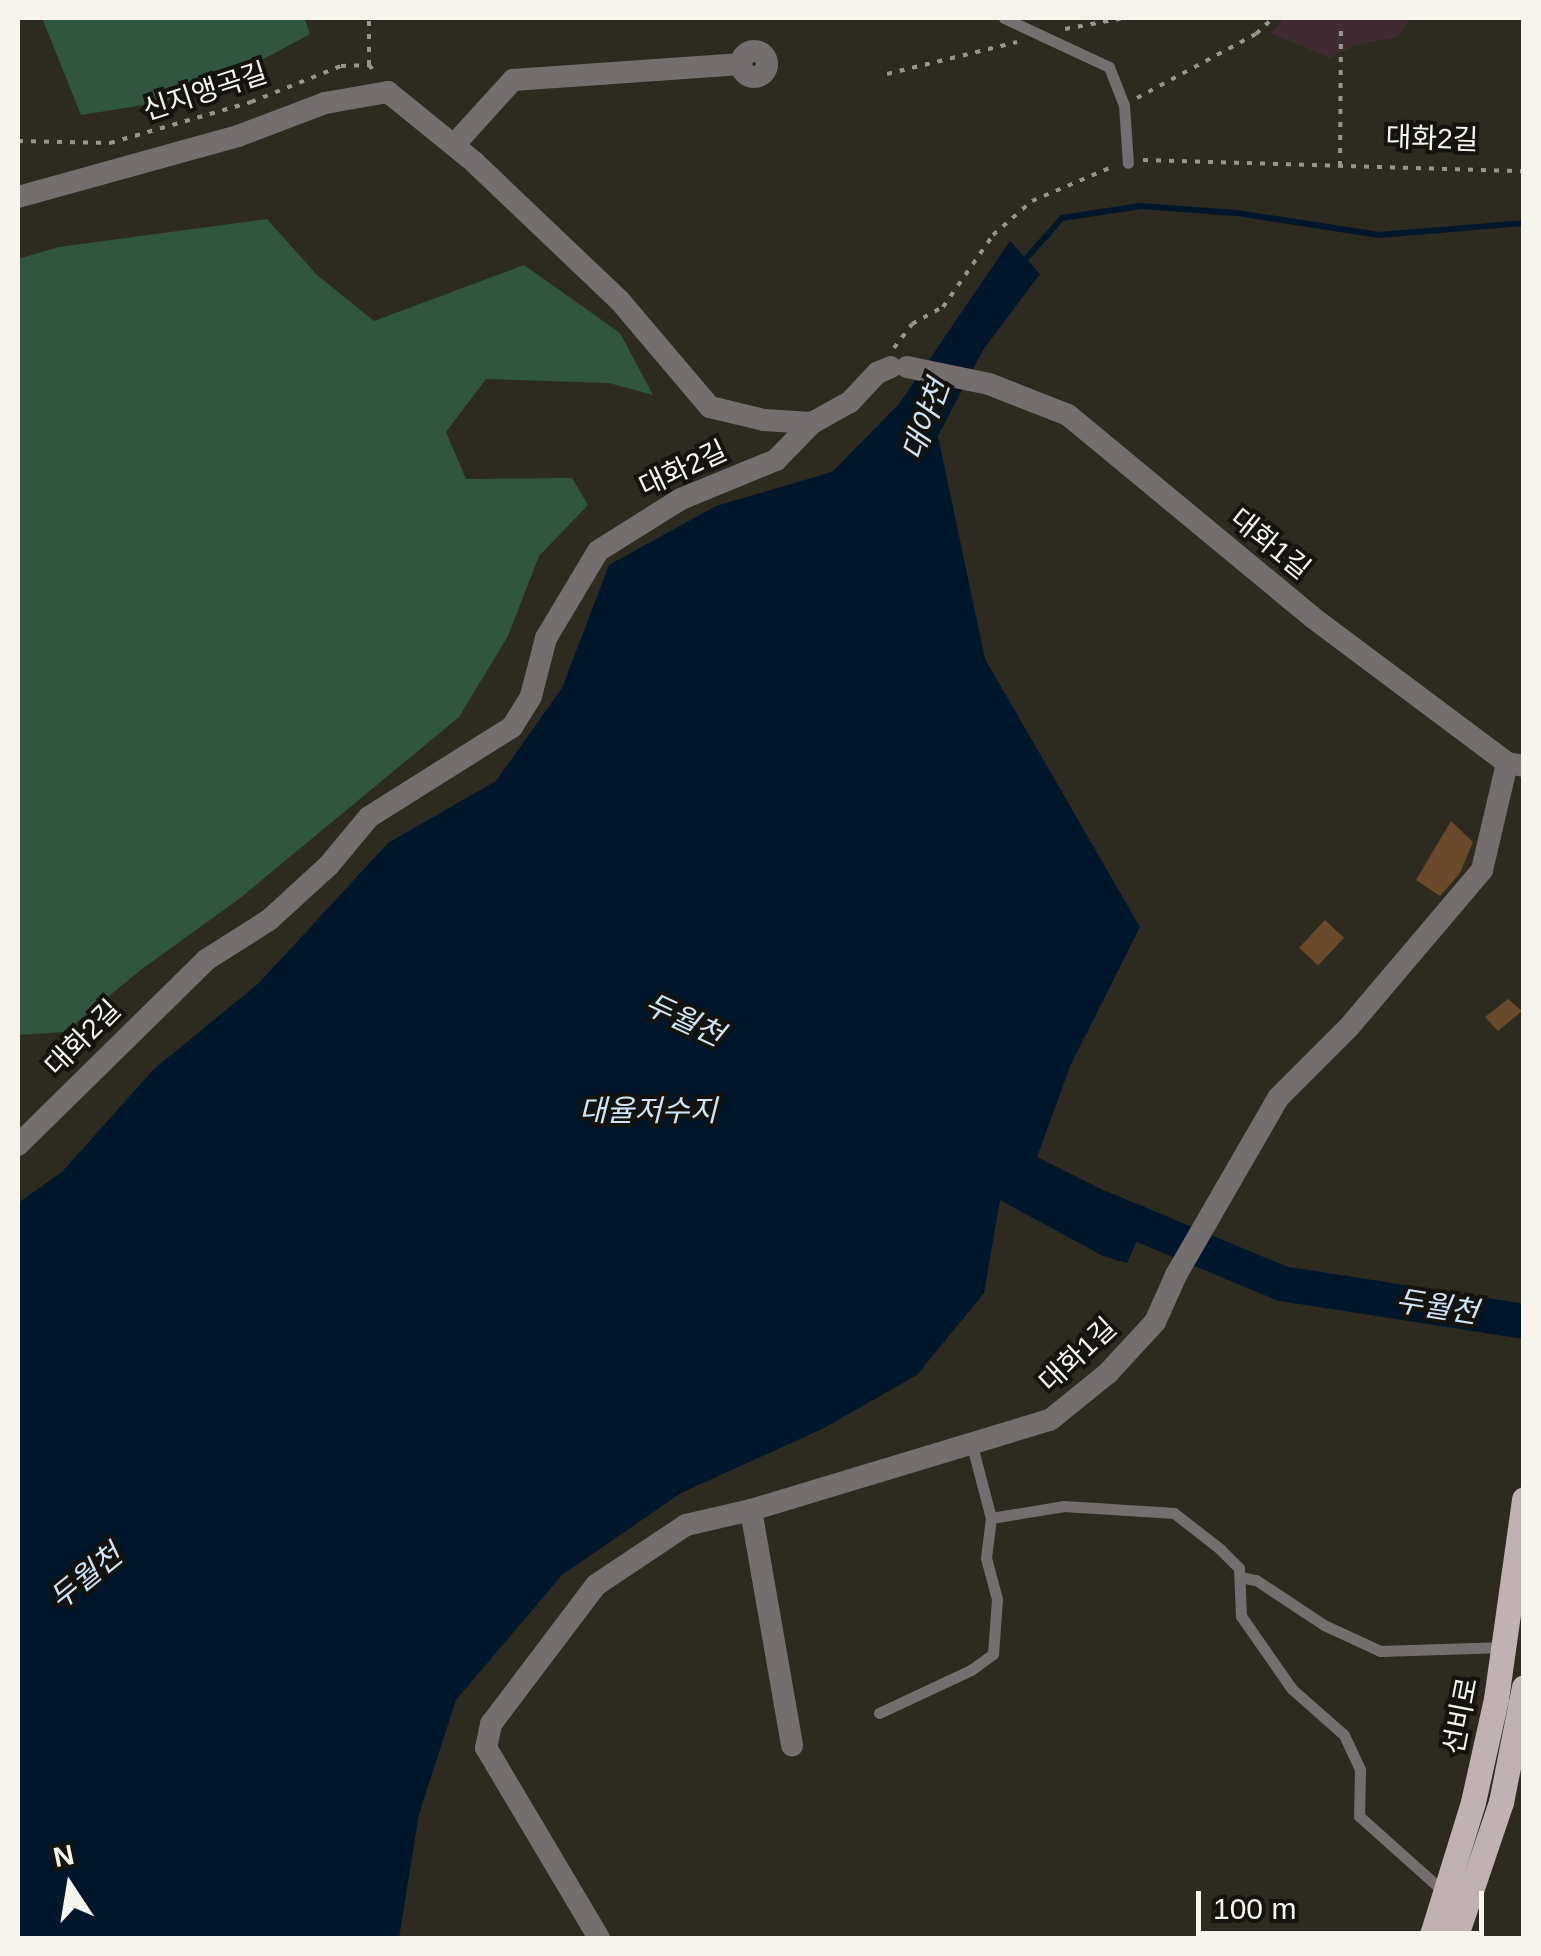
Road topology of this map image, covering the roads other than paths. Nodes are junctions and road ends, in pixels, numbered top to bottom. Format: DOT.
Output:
graph roads {
  1 [pos="1004,18"];
  2 [pos="741,64"];
  3 [pos="454,145"];
  4 [pos="1128,163"];
  5 [pos="18,197"];
  6 [pos="899,367"];
  7 [pos="812,422"];
  8 [pos="1515,765"];
  9 [pos="18,1145"];
  10 [pos="972,1442"];
  11 [pos="1524,1499"];
  12 [pos="751,1510"];
  13 [pos="991,1518"];
  14 [pos="1520,1564"];
  15 [pos="1240,1576"];
  16 [pos="1504,1647"];
  17 [pos="1524,1687"];
  18 [pos="879,1713"];
  19 [pos="792,1744"];
  20 [pos="1447,1895"];
  21 [pos="599,1938"];
  22 [pos="1430,1938"];
  23 [pos="1454,1938"];
  1 -- 4 [label="lane"];
  2 -- 3 [label="street"];
  3 -- 5 [label="street"];
  3 -- 7 [label="street"];
  6 -- 7 [label="street, 대화2길"];
  6 -- 8 [label="street, 대화1길"];
  7 -- 9 [label="street, 대화2길"];
  8 -- 10 [label="street, 대화1길"];
  10 -- 12 [label="street, 대화1길"];
  10 -- 13 [label="lane"];
  11 -- 14 [label="main road, 선비로"];
  12 -- 19 [label="street"];
  12 -- 21 [label="street, 대화1길"];
  13 -- 15 [label="lane"];
  13 -- 18 [label="lane"];
  14 -- 16 [label="main road, 선비로"];
  15 -- 16 [label="lane"];
  15 -- 20 [label="lane"];
  16 -- 20 [label="main road, 선비로"];
  17 -- 23 [label="main road, 선비로"];
  20 -- 22 [label="main road, 선비로"];
}
